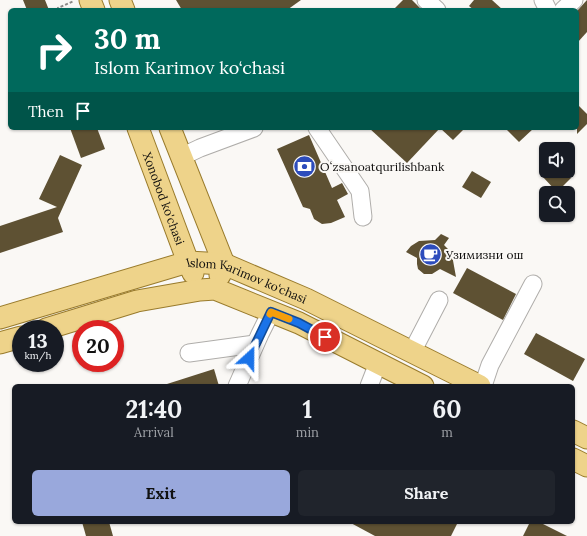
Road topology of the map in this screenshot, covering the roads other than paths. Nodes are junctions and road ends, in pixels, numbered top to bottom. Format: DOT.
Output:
graph roads {
  1 [pos="426,0"];
  2 [pos="574,0"];
  3 [pos="435,8"];
  4 [pos="565,8"];
  5 [pos="139,130"];
  6 [pos="171,130"];
  7 [pos="249,130"];
  8 [pos="318,130"];
  9 [pos="181,157"];
  10 [pos="363,218"];
  11 [pos="188,262"];
  12 [pos="224,264"];
  13 [pos="534,284"];
  14 [pos="208,290"];
  15 [pos="439,300"];
  16 [pos="271,312"];
  17 [pos="0,318"];
  18 [pos="64,323"];
  19 [pos="12,339"];
  20 [pos="0,343"];
  21 [pos="255,344"];
  22 [pos="412,352"];
  23 [pos="189,353"];
  24 [pos="378,363"];
  25 [pos="238,384"];
  26 [pos="370,384"];
  27 [pos="419,384"];
  28 [pos="476,384"];
  29 [pos="484,384"];
  30 [pos="575,432"];
  31 [pos="587,438"];
  32 [pos="575,460"];
  33 [pos="587,466"];
  1 -- 3 [label="street"];
  2 -- 4 [label="street"];
  5 -- 11 [label="main road, Xonobod ko'chasi"];
  6 -- 9 [label="main road"];
  7 -- 9 [label="street"];
  8 -- 10 [label="street"];
  9 -- 12 [label="main road"];
  11 -- 12 [label="main road, Islom Karimov ko‘chasi"];
  11 -- 14 [label="main road, Xonobod ko'chasi"];
  11 -- 17 [label="main road, Islom Karimov ko‘chasi"];
  12 -- 14 [label="main road"];
  12 -- 22 [label="main road, Islom Karimov ko‘chasi"];
  13 -- 29 [label="street"];
  14 -- 16 [label="main road, Islom Karimov ko‘chasi"];
  14 -- 18 [label="main road, Islom Karimov ko‘chasi"];
  15 -- 22 [label="street"];
  16 -- 21 [label="street"];
  16 -- 24 [label="main road, Islom Karimov ko‘chasi"];
  19 -- 20 [label="main road"];
  21 -- 23 [label="street"];
  21 -- 25 [label="street"];
  22 -- 28 [label="main road, Islom Karimov ko‘chasi"];
  24 -- 26 [label="street"];
  24 -- 27 [label="main road, Islom Karimov ko‘chasi"];
  30 -- 31 [label="main road"];
  32 -- 33 [label="main road"];
}
